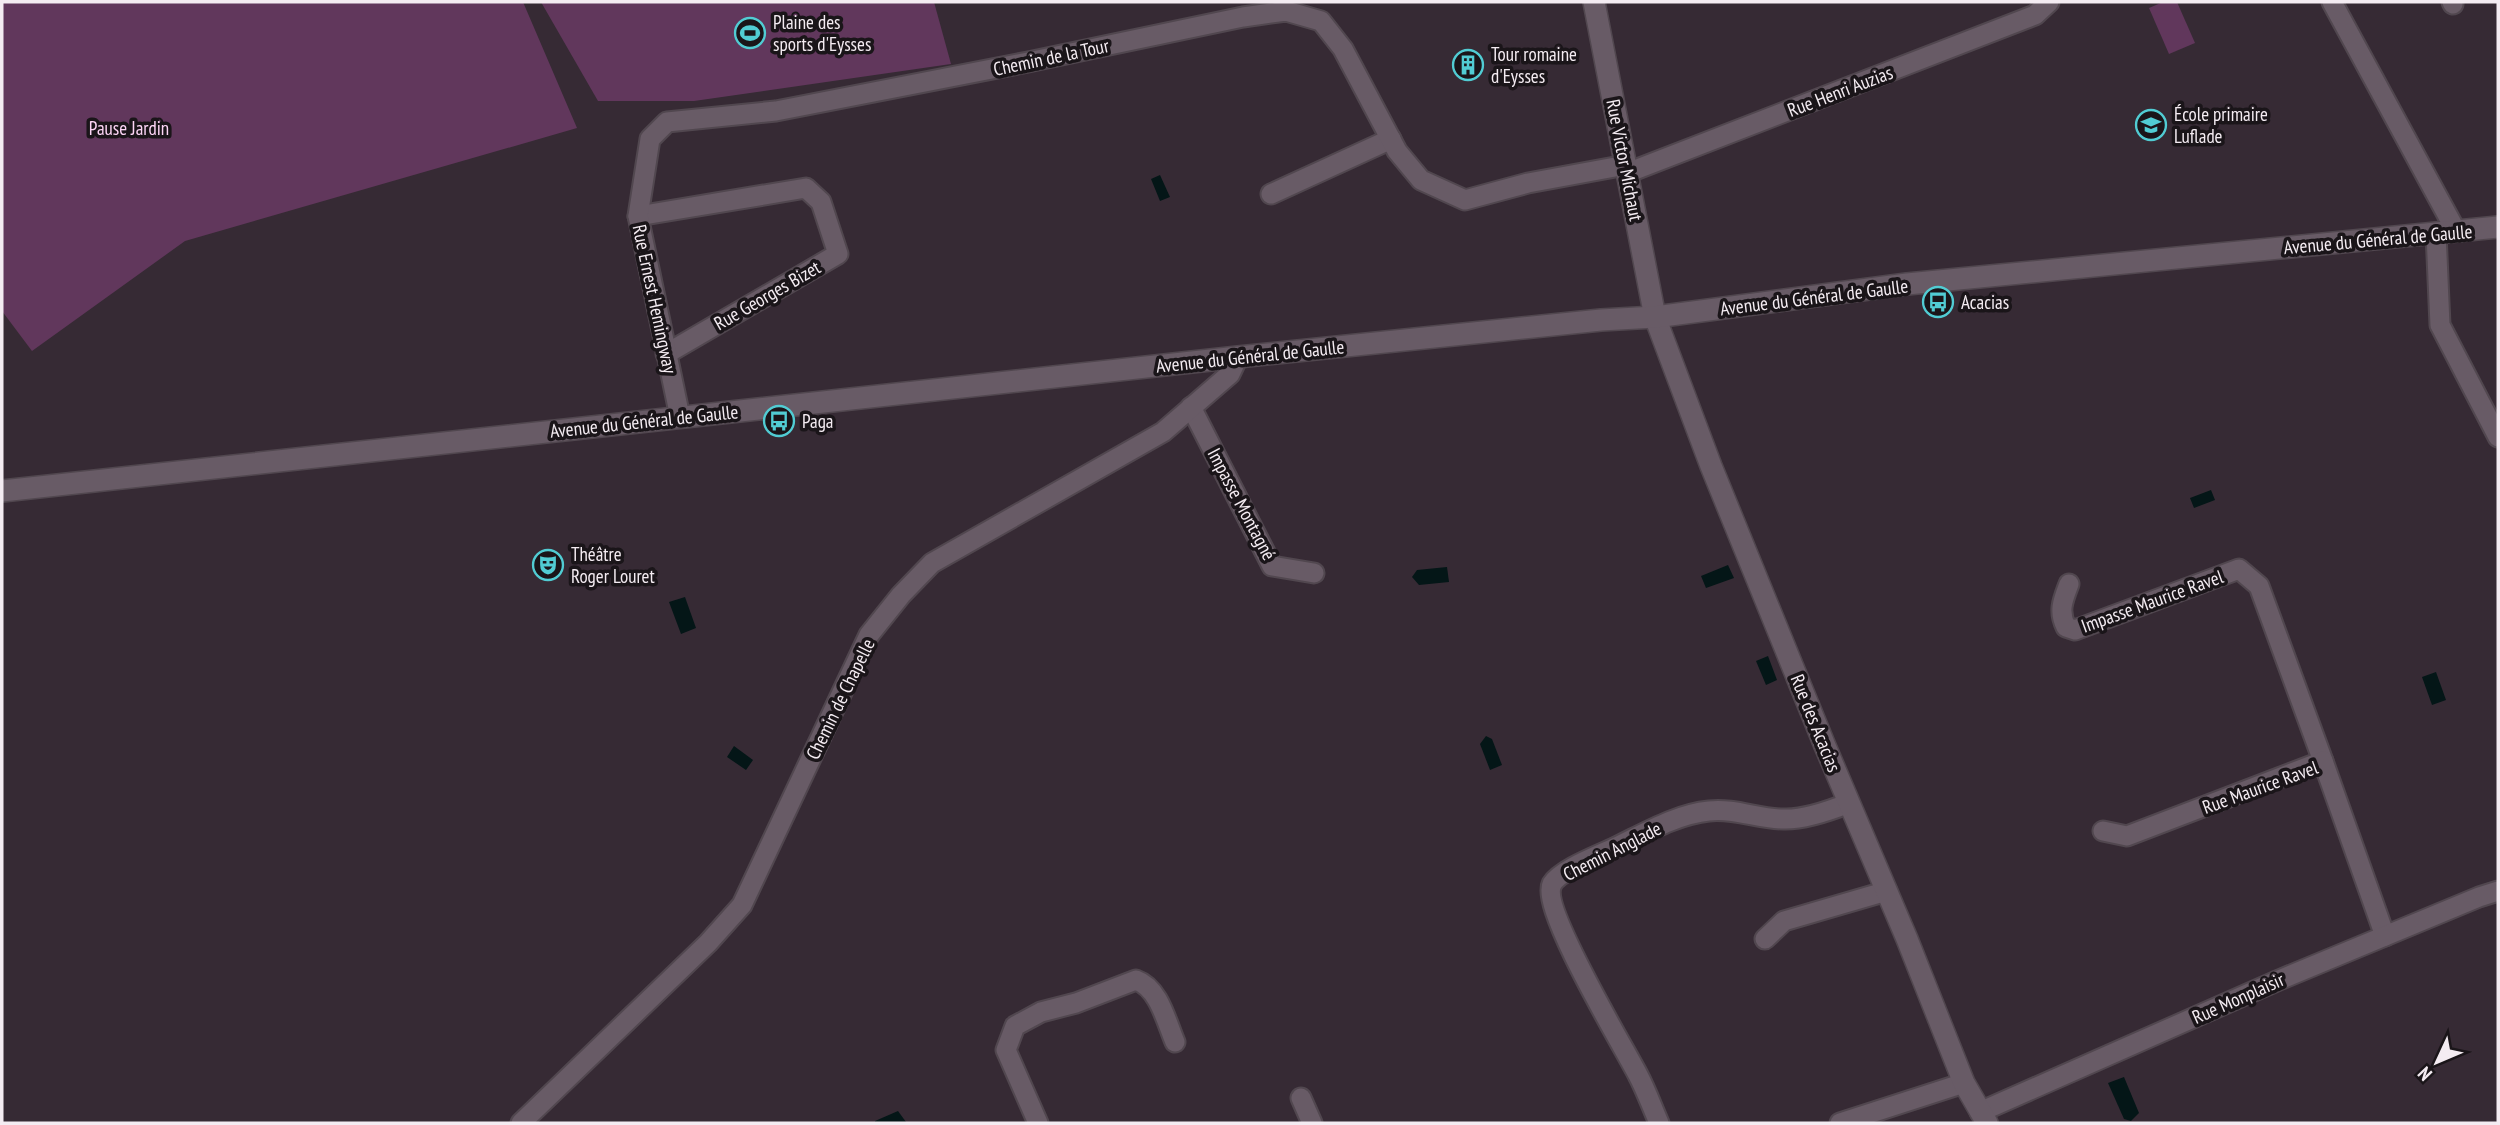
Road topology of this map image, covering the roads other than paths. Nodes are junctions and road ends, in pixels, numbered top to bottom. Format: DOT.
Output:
graph roads {
  1 [pos="1594,2"];
  2 [pos="2049,2"];
  3 [pos="2332,2"];
  4 [pos="650,139"];
  5 [pos="1391,139"];
  6 [pos="1627,169"];
  7 [pos="1272,194"];
  8 [pos="638,216"];
  9 [pos="2498,227"];
  10 [pos="2446,232"];
  11 [pos="1656,317"];
  12 [pos="666,354"];
  13 [pos="1238,357"];
  14 [pos="1191,407"];
  15 [pos="680,417"];
  16 [pos="2498,438"];
  17 [pos="2,491"];
  18 [pos="1314,573"];
  19 [pos="2069,584"];
  20 [pos="2323,761"];
  21 [pos="1849,803"];
  22 [pos="2103,831"];
  23 [pos="1886,891"];
  24 [pos="2498,891"];
  25 [pos="2385,936"];
  26 [pos="1765,939"];
  27 [pos="1175,1042"];
  28 [pos="1964,1083"];
  29 [pos="1301,1098"];
  30 [pos="1984,1118"];
  31 [pos="521,1123"];
  32 [pos="1038,1123"];
  33 [pos="1312,1123"];
  34 [pos="1659,1123"];
  35 [pos="1840,1123"];
  1 -- 6 [label="main road, Rue Victor Michaut"];
  2 -- 6 [label="street, Rue Henri Auzias"];
  3 -- 10 [label="street"];
  4 -- 5 [label="street, Chemin de la Tour"];
  4 -- 8 [label="street, Rue Ernest Hemingway"];
  5 -- 6 [label="street, Chemin de la Tour"];
  5 -- 7 [label="street"];
  6 -- 11 [label="main road, Rue Victor Michaut"];
  8 -- 12 [label="street, Rue Ernest Hemingway"];
  8 -- 12 [label="street, Rue Georges Bizet"];
  9 -- 10 [label="main road, Avenue du Général de Gaulle"];
  10 -- 11 [label="main road, Avenue du Général de Gaulle"];
  10 -- 16 [label="street"];
  11 -- 13 [label="main road, Avenue du Général de Gaulle"];
  11 -- 21 [label="main road, Rue des Acacias"];
  12 -- 15 [label="street, Rue Ernest Hemingway"];
  13 -- 14 [label="street, Chemin de Chapelle"];
  13 -- 15 [label="main road, Avenue du Général de Gaulle"];
  14 -- 18 [label="street, Impasse Montagné"];
  14 -- 31 [label="street, Chemin de Chapelle"];
  15 -- 17 [label="main road, Avenue du Général de Gaulle"];
  19 -- 20 [label="street, Impasse Maurice Ravel"];
  20 -- 22 [label="street, Rue Maurice Ravel"];
  20 -- 25 [label="street, Rue Maurice Ravel"];
  21 -- 23 [label="main road, Rue des Acacias"];
  21 -- 34 [label="street, Chemin Anglade"];
  23 -- 26 [label="street"];
  23 -- 28 [label="main road, Rue des Acacias"];
  24 -- 25 [label="street, Rue Monplaisir"];
  25 -- 30 [label="street, Rue Monplaisir"];
  27 -- 32 [label="street"];
  28 -- 30 [label="main road, Rue des Acacias"];
  28 -- 35 [label="street"];
  29 -- 33 [label="street"];
}
